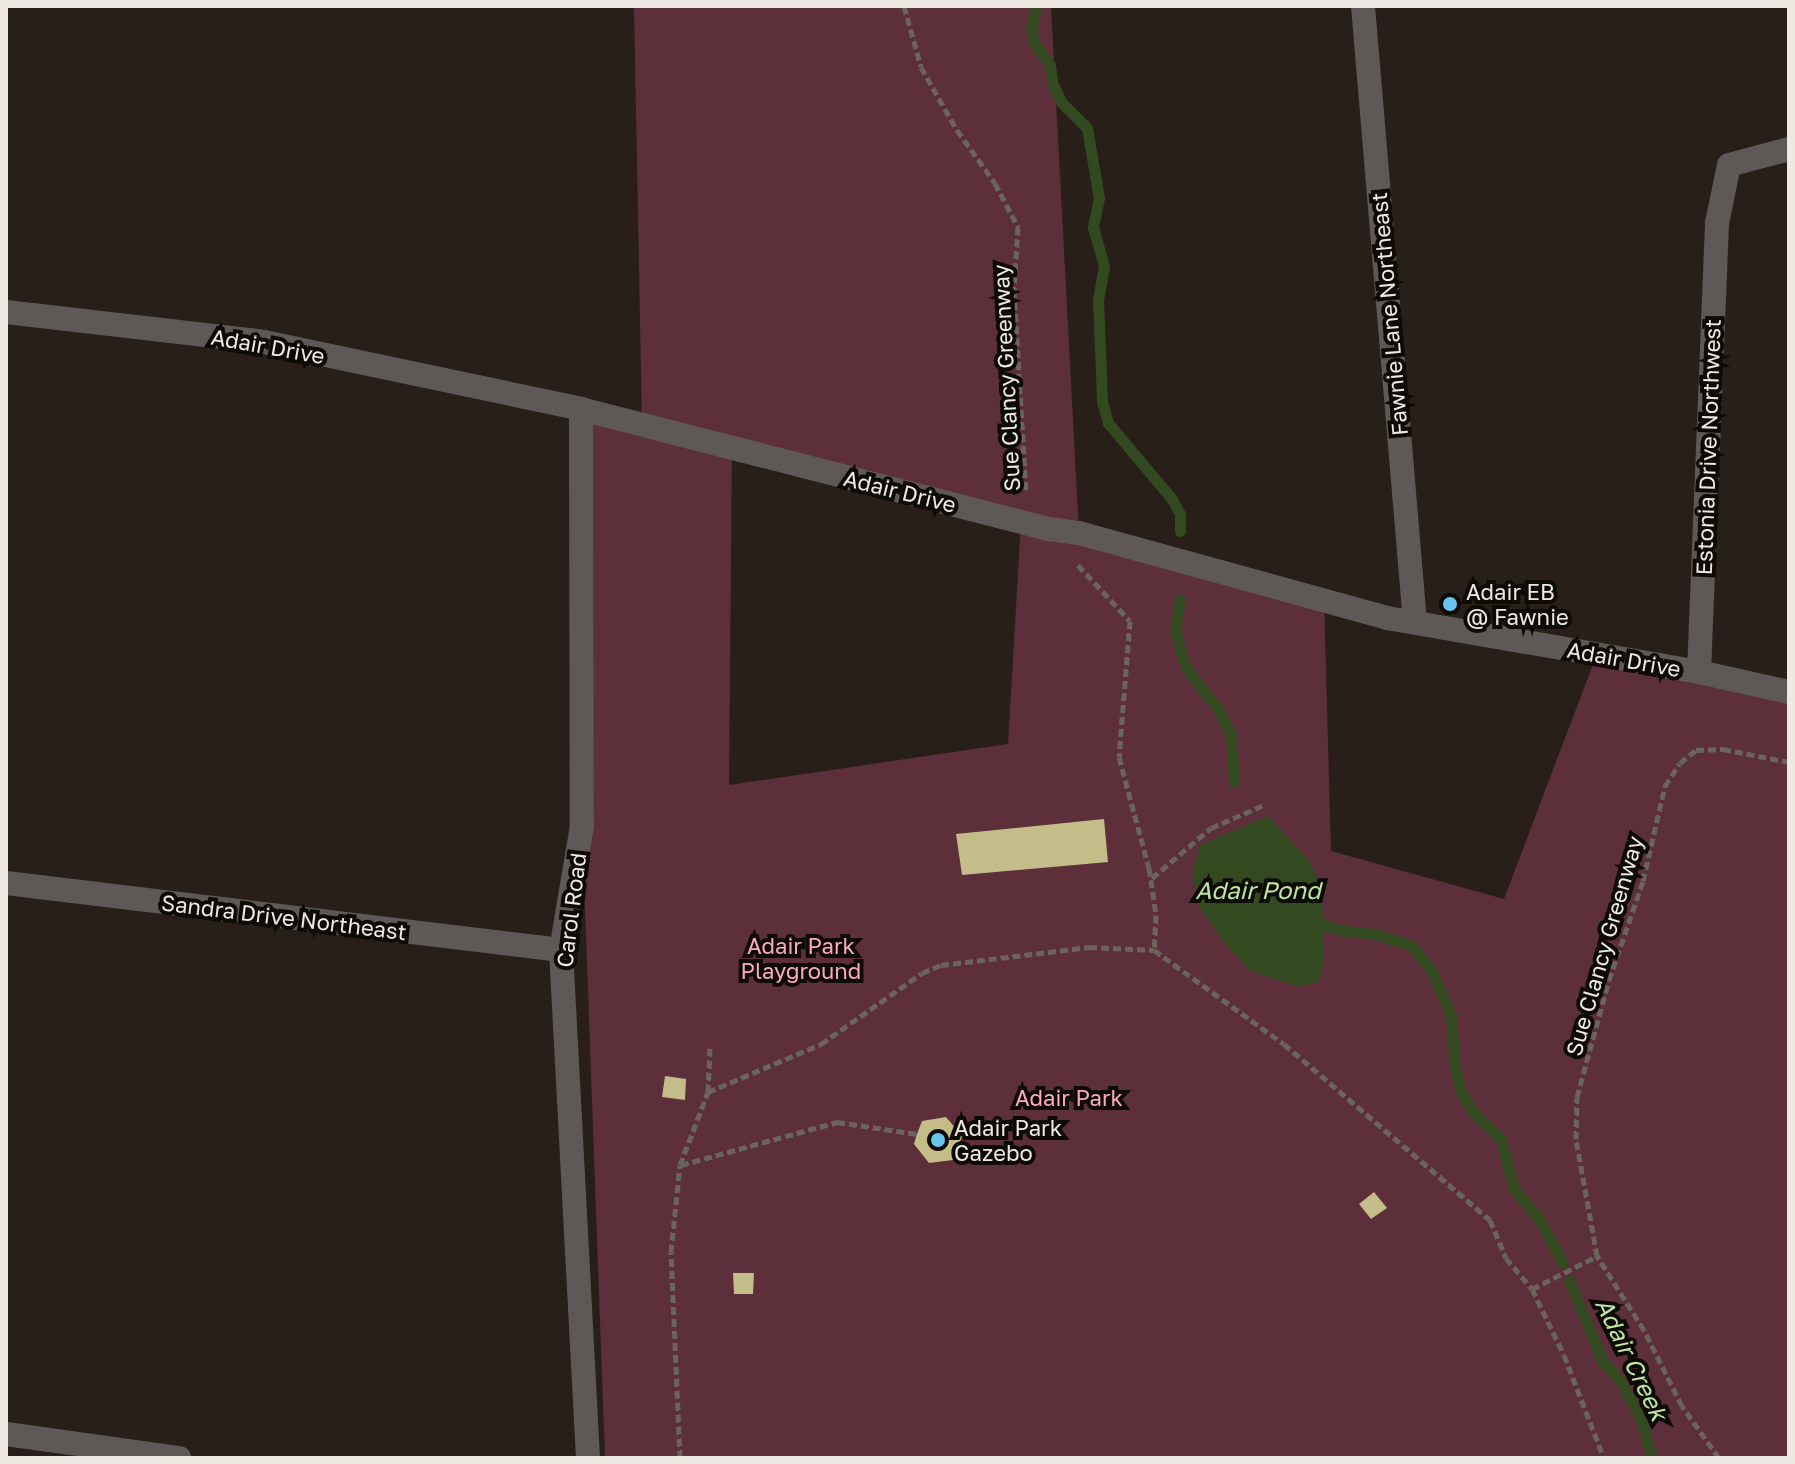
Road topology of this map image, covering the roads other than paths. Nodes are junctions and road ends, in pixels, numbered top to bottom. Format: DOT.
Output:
graph roads {
  1 [pos="1363,6"];
  2 [pos="1789,149"];
  3 [pos="6,312"];
  4 [pos="581,409"];
  5 [pos="1415,623"];
  6 [pos="1699,672"];
  7 [pos="1789,692"];
  8 [pos="6,883"];
  9 [pos="561,950"];
  10 [pos="6,1434"];
  11 [pos="179,1458"];
  12 [pos="588,1458"];
  1 -- 5 [label="street, Fawnie Lane Northeast"];
  2 -- 6 [label="street, Estonia Drive Northwest"];
  3 -- 4 [label="street, Adair Drive"];
  4 -- 5 [label="street, Adair Drive"];
  4 -- 9 [label="street, Carol Road"];
  5 -- 6 [label="street, Adair Drive"];
  6 -- 7 [label="street, Adair Drive"];
  8 -- 9 [label="street, Sandra Drive Northeast"];
  9 -- 12 [label="street, Carol Road"];
  10 -- 11 [label="street"];
}
